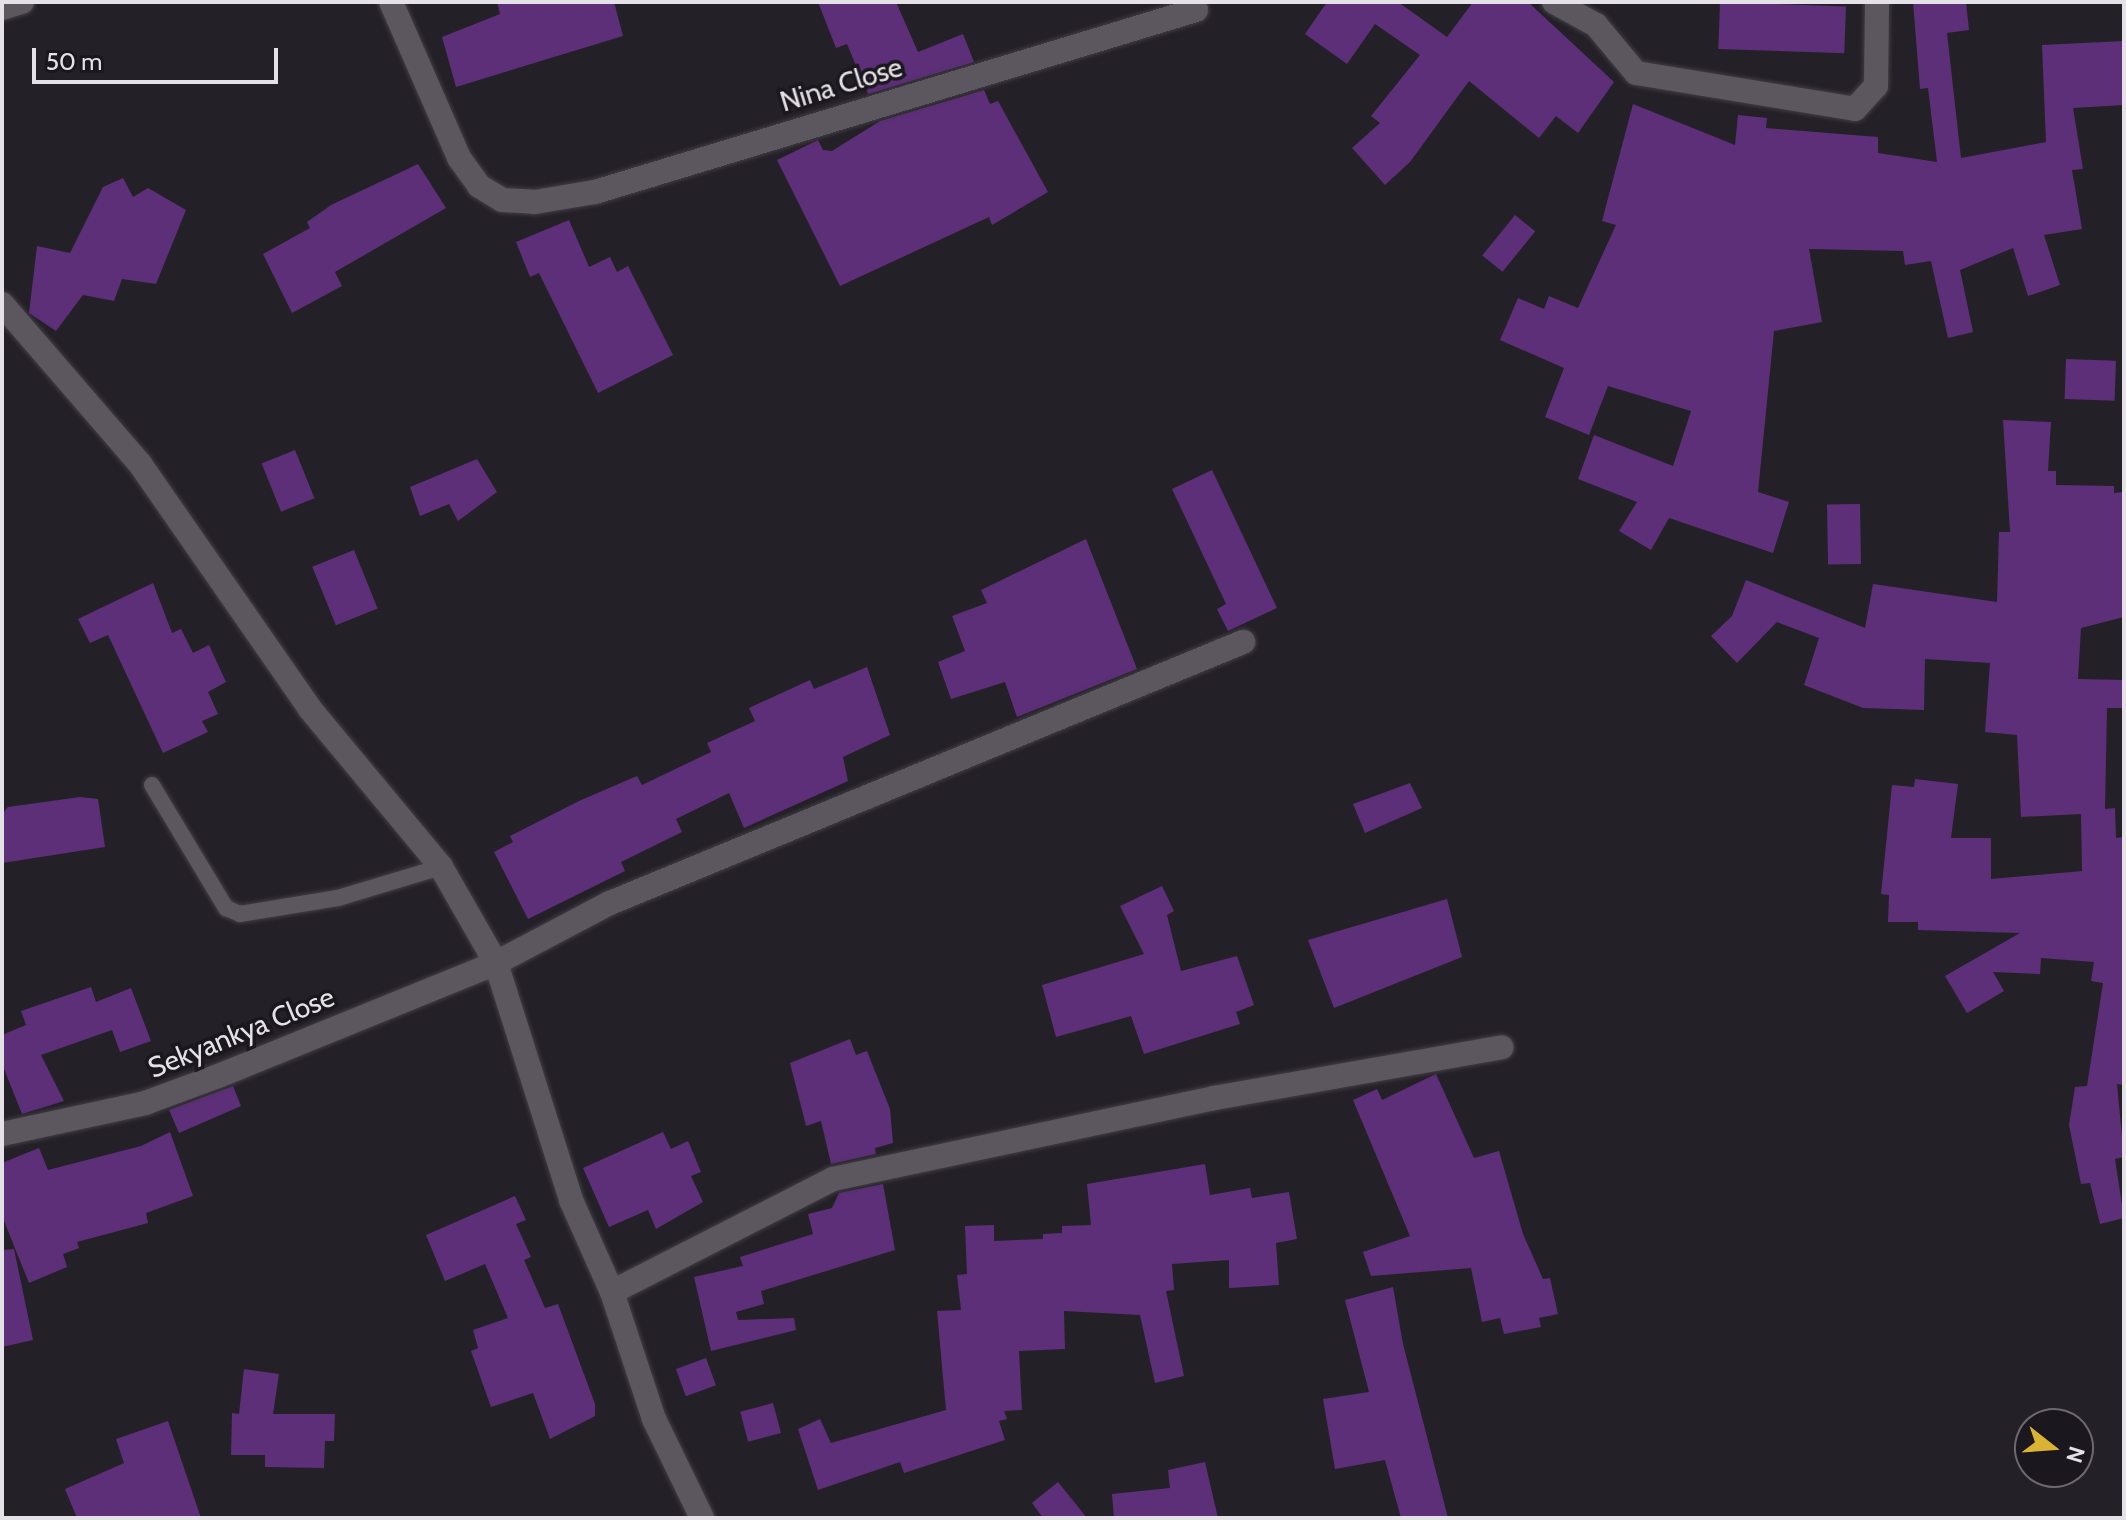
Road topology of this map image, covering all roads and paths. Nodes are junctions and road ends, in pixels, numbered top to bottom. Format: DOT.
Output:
graph roads {
  1 [pos="22,2"];
  2 [pos="391,2"];
  3 [pos="1554,2"];
  4 [pos="1877,2"];
  5 [pos="2,8"];
  6 [pos="1196,10"];
  7 [pos="2,304"];
  8 [pos="1243,642"];
  9 [pos="152,785"];
  10 [pos="441,867"];
  11 [pos="496,963"];
  12 [pos="1502,1047"];
  13 [pos="2,1134"];
  14 [pos="612,1292"];
  15 [pos="702,1518"];
  1 -- 5 [label="street"];
  2 -- 6 [label="street, Nina Close"];
  3 -- 4 [label="street"];
  7 -- 10 [label="street"];
  8 -- 11 [label="street, Sekyankya Close"];
  9 -- 10 [label="lane"];
  10 -- 11 [label="street"];
  11 -- 13 [label="street, Sekyankya Close"];
  11 -- 14 [label="street"];
  12 -- 14 [label="street"];
  14 -- 15 [label="street"];
}
